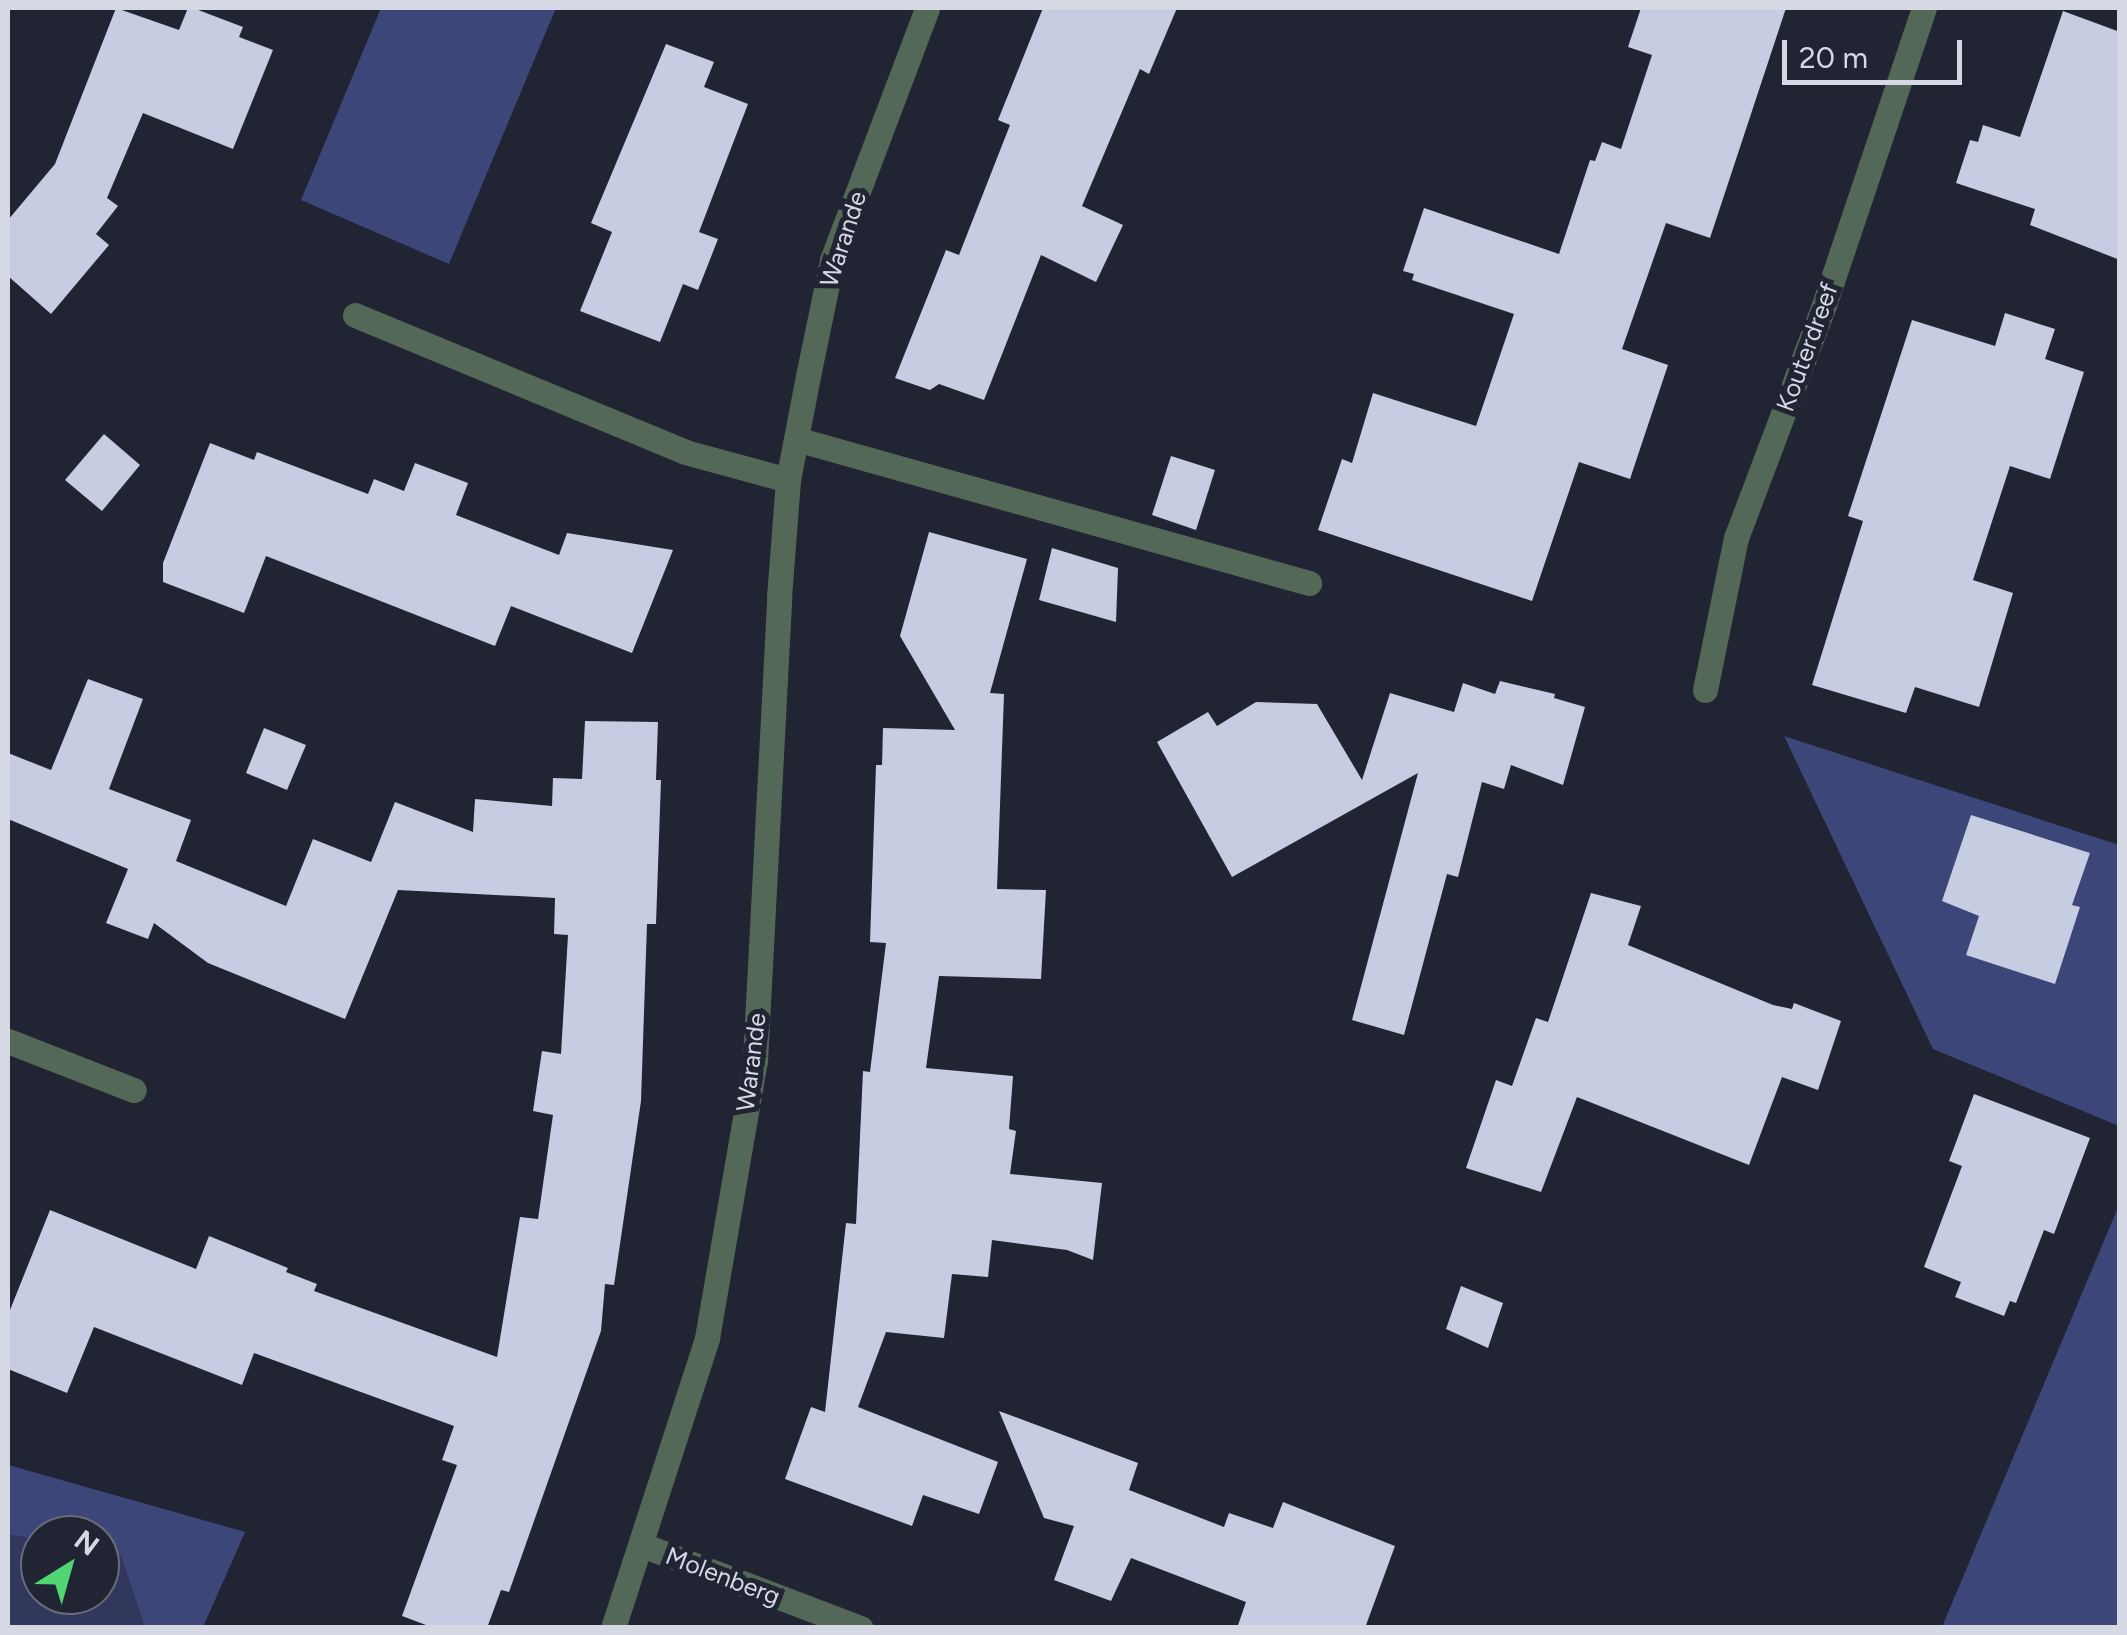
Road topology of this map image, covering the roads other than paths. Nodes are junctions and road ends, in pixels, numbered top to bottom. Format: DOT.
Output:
graph roads {
  1 [pos="928,8"];
  2 [pos="1924,8"];
  3 [pos="355,315"];
  4 [pos="796,439"];
  5 [pos="788,480"];
  6 [pos="1309,584"];
  7 [pos="1705,690"];
  8 [pos="8,1040"];
  9 [pos="134,1090"];
  10 [pos="642,1545"];
  11 [pos="614,1628"];
  12 [pos="860,1628"];
  1 -- 4 [label="street, Warande"];
  2 -- 7 [label="street, Kouterdreef"];
  3 -- 5 [label="street"];
  4 -- 5 [label="street, Warande"];
  4 -- 6 [label="street"];
  5 -- 10 [label="street, Warande"];
  8 -- 9 [label="street"];
  10 -- 11 [label="street, Warande"];
  10 -- 12 [label="street, Molenberg"];
}
